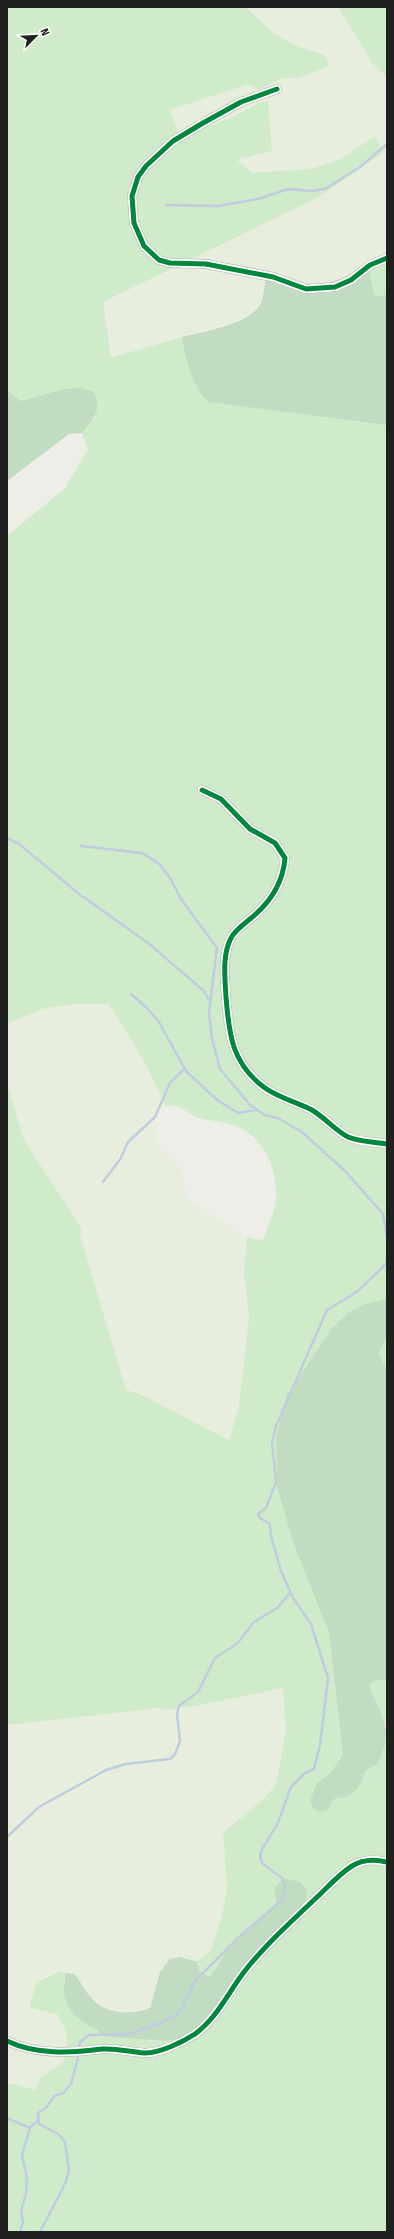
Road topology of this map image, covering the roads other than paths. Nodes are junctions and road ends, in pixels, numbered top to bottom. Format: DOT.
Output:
graph roads {
  1 [pos="278,89"];
  2 [pos="387,258"];
  3 [pos="202,790"];
  4 [pos="387,1144"];
  5 [pos="387,1862"];
  6 [pos="7,2041"];
  1 -- 2 [label="street"];
  3 -- 4 [label="street"];
  5 -- 6 [label="street"];
}
